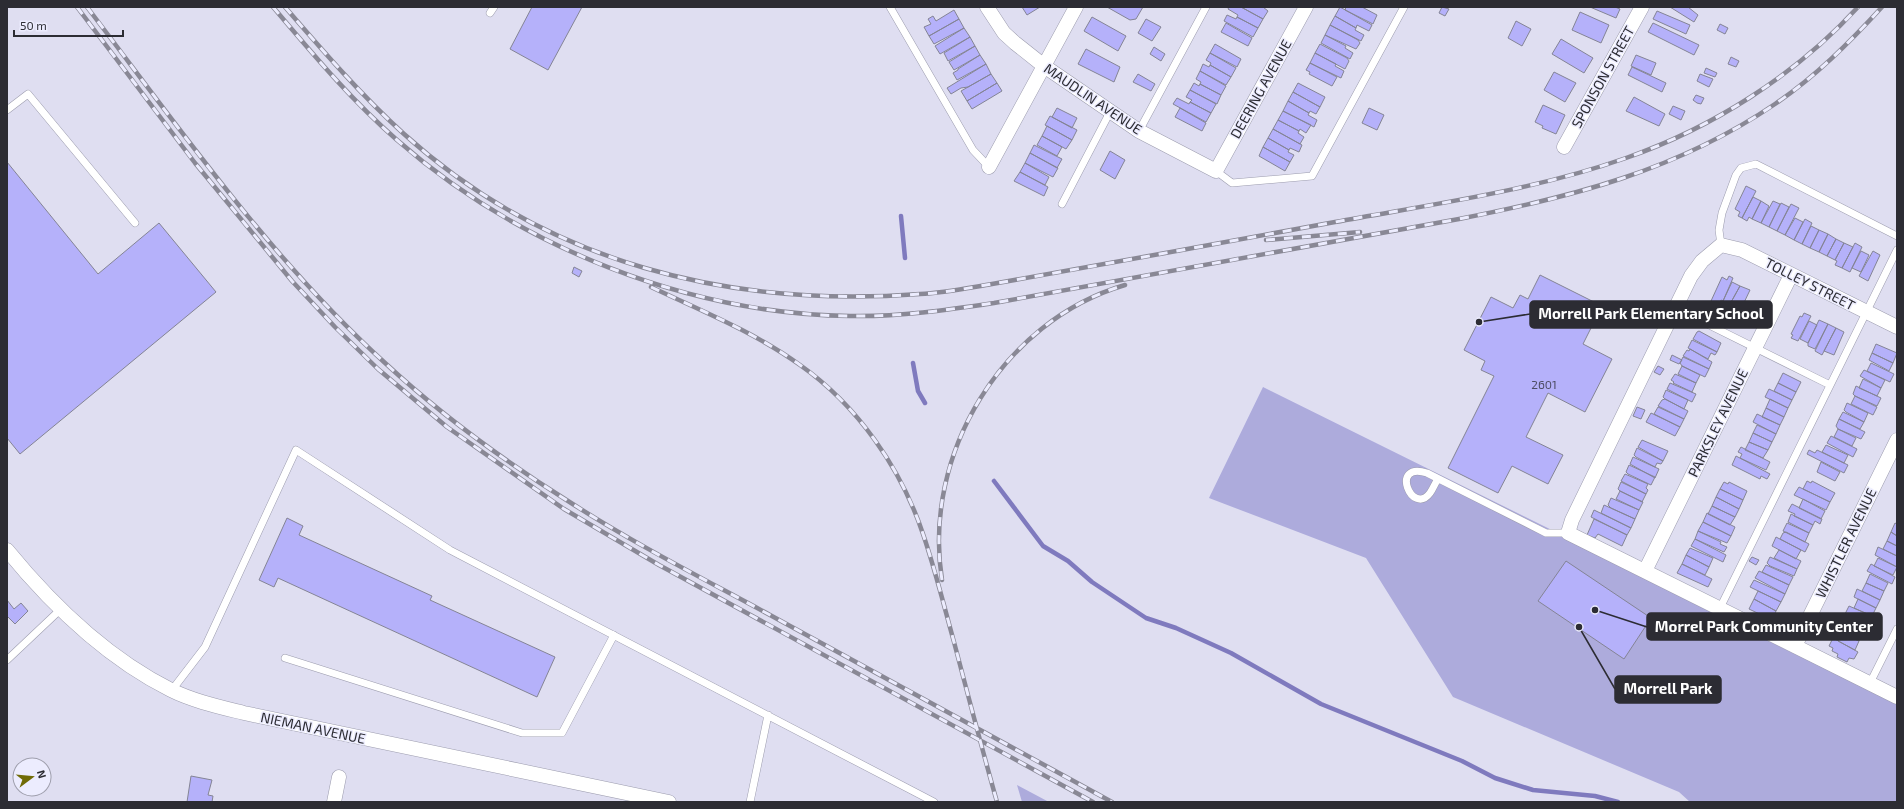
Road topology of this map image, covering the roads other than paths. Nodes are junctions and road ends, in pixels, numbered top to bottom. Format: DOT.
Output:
graph roads {
  1 [pos="890,7"];
  2 [pos="987,7"];
  3 [pos="1076,7"];
  4 [pos="1206,7"];
  5 [pos="1306,7"];
  6 [pos="1404,7"];
  7 [pos="1642,7"];
  8 [pos="1044,66"];
  9 [pos="7,110"];
  10 [pos="1110,112"];
  11 [pos="1139,131"];
  12 [pos="1564,146"];
  13 [pos="989,167"];
  14 [pos="1216,171"];
  15 [pos="1062,204"];
  16 [pos="135,223"];
  17 [pos="1897,236"];
  18 [pos="1721,245"];
  19 [pos="1897,250"];
  20 [pos="1791,275"];
  21 [pos="1675,308"];
  22 [pos="1866,312"];
  23 [pos="1897,327"];
  24 [pos="1755,348"];
  25 [pos="1830,385"];
  26 [pos="1897,440"];
  27 [pos="1438,479"];
  28 [pos="1568,532"];
  29 [pos="7,550"];
  30 [pos="1645,571"];
  31 [pos="1720,608"];
  32 [pos="61,609"];
  33 [pos="1897,629"];
  34 [pos="614,635"];
  35 [pos="1795,646"];
  36 [pos="285,658"];
  37 [pos="7,660"];
  38 [pos="1870,683"];
  39 [pos="172,690"];
  40 [pos="1897,697"];
  41 [pos="768,715"];
  42 [pos="339,777"];
  43 [pos="334,802"];
  44 [pos="669,802"];
  45 [pos="750,802"];
  46 [pos="934,802"];
  1 -- 13 [label="lane"];
  2 -- 8 [label="street, MAUDLIN AVENUE"];
  3 -- 8 [label="street"];
  4 -- 11 [label="lane"];
  5 -- 14 [label="street, DEERING AVENUE"];
  6 -- 14 [label="lane"];
  7 -- 12 [label="street, SPONSON STREET"];
  8 -- 10 [label="street, MAUDLIN AVENUE"];
  8 -- 13 [label="street"];
  9 -- 16 [label="lane"];
  10 -- 11 [label="street, MAUDLIN AVENUE"];
  10 -- 15 [label="lane"];
  11 -- 14 [label="street, MAUDLIN AVENUE"];
  17 -- 18 [label="lane"];
  18 -- 20 [label="street, TOLLEY STREET"];
  18 -- 21 [label="street"];
  19 -- 22 [label="lane"];
  20 -- 22 [label="street, TOLLEY STREET"];
  20 -- 24 [label="street, PARKSLEY AVENUE"];
  21 -- 24 [label="lane"];
  21 -- 28 [label="street"];
  22 -- 23 [label="street, TOLLEY STREET"];
  22 -- 25 [label="lane"];
  24 -- 25 [label="lane"];
  24 -- 30 [label="street, PARKSLEY AVENUE"];
  25 -- 31 [label="lane"];
  26 -- 35 [label="street, WHISTLER AVENUE"];
  27 -- 27 [label="lane"];
  27 -- 28 [label="lane"];
  28 -- 30 [label="street"];
  29 -- 32 [label="street, NIEMAN AVENUE"];
  30 -- 31 [label="street"];
  31 -- 35 [label="street"];
  32 -- 37 [label="lane"];
  32 -- 39 [label="street, NIEMAN AVENUE"];
  33 -- 38 [label="lane"];
  34 -- 36 [label="lane"];
  34 -- 39 [label="lane"];
  34 -- 41 [label="lane"];
  35 -- 38 [label="street"];
  38 -- 40 [label="street"];
  39 -- 44 [label="street, NIEMAN AVENUE"];
  41 -- 45 [label="lane"];
  41 -- 46 [label="lane"];
  42 -- 43 [label="street"];
}
